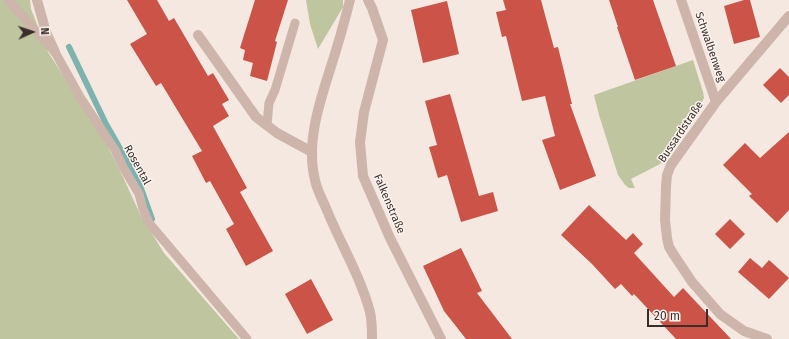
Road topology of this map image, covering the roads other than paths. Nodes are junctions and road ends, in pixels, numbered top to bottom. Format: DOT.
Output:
graph roads {
  1 [pos="8,0"];
  2 [pos="37,0"];
  3 [pos="350,0"];
  4 [pos="368,0"];
  5 [pos="681,0"];
  6 [pos="789,16"];
  7 [pos="295,23"];
  8 [pos="198,35"];
  9 [pos="55,52"];
  10 [pos="716,102"];
  11 [pos="267,125"];
  12 [pos="312,152"];
  13 [pos="247,339"];
  14 [pos="372,339"];
  15 [pos="441,339"];
  16 [pos="767,339"];
  1 -- 9 [label="lane, Rosental"];
  2 -- 9 [label="street"];
  3 -- 12 [label="street"];
  4 -- 15 [label="street, Falkenstraße"];
  5 -- 10 [label="street, Schwalbenweg"];
  6 -- 10 [label="street, Bussardstraße"];
  7 -- 11 [label="lane"];
  8 -- 11 [label="street"];
  9 -- 13 [label="lane, Rosental"];
  10 -- 16 [label="street, Bussardstraße"];
  11 -- 12 [label="street"];
  12 -- 14 [label="street"];
}
